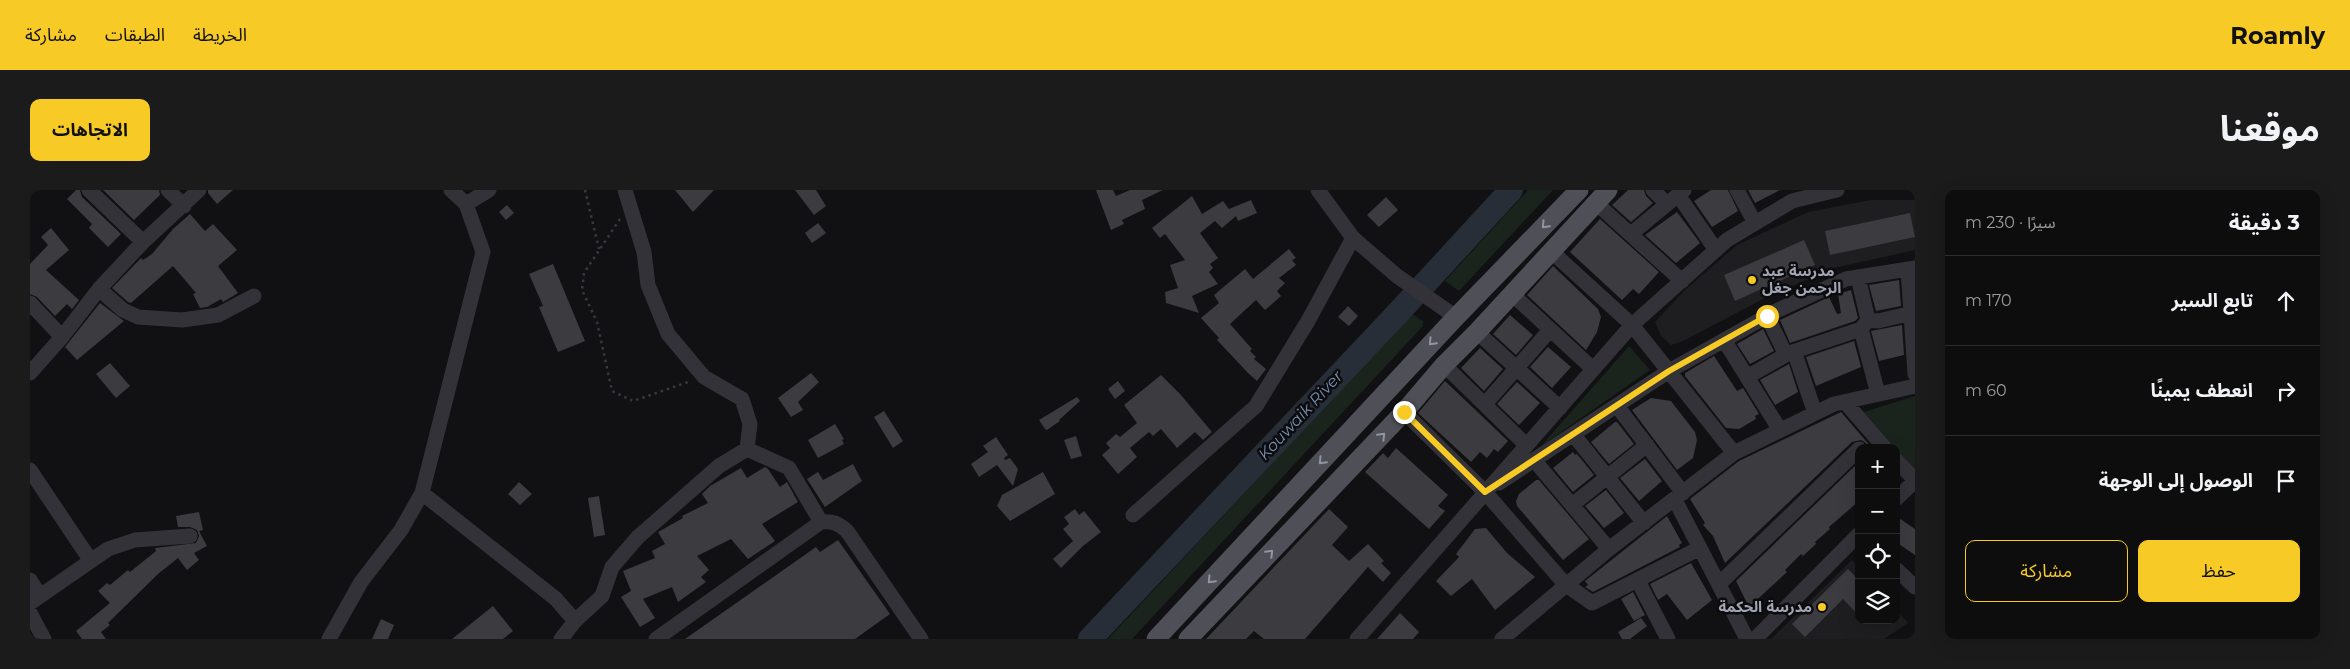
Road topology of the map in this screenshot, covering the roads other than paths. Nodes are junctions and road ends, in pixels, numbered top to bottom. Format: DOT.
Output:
graph roads {
  1 [pos="89,190"];
  2 [pos="168,190"];
  3 [pos="199,190"];
  4 [pos="451,190"];
  5 [pos="489,190"];
  6 [pos="625,190"];
  7 [pos="1318,190"];
  8 [pos="1579,190"];
  9 [pos="1653,190"];
  10 [pos="1737,190"];
  11 [pos="1837,190"];
  12 [pos="1820,192"];
  13 [pos="1602,197"];
  14 [pos="1676,197"];
  15 [pos="466,204"];
  16 [pos="184,206"];
  17 [pos="1754,223"];
  18 [pos="1631,234"];
  19 [pos="1353,238"];
  20 [pos="143,242"];
  21 [pos="1716,250"];
  22 [pos="1551,251"];
  23 [pos="1911,268"];
  24 [pos="1858,277"];
  25 [pos="1682,280"];
  26 [pos="99,289"];
  27 [pos="1512,294"];
  28 [pos="254,296"];
  29 [pos="30,303"];
  30 [pos="1912,313"];
  31 [pos="1767,316"];
  32 [pos="1456,317"];
  33 [pos="1864,324"];
  34 [pos="1632,325"];
  35 [pos="1550,330"];
  36 [pos="1477,332"];
  37 [pos="62,337"];
  38 [pos="1724,340"];
  39 [pos="1789,353"];
  40 [pos="1444,365"];
  41 [pos="1516,368"];
  42 [pos="1593,369"];
  43 [pos="1669,371"];
  44 [pos="30,373"];
  45 [pos="1915,374"];
  46 [pos="1747,377"];
  47 [pos="1915,386"];
  48 [pos="1878,394"];
  49 [pos="1845,402"];
  50 [pos="1485,404"];
  51 [pos="1616,406"];
  52 [pos="1560,408"];
  53 [pos="1404,412"];
  54 [pos="1816,413"];
  55 [pos="1780,430"];
  56 [pos="1574,434"];
  57 [pos="1873,435"];
  58 [pos="1525,444"];
  59 [pos="1863,444"];
  60 [pos="1881,444"];
  61 [pos="1647,445"];
  62 [pos="747,449"];
  63 [pos="1855,452"];
  64 [pos="1734,453"];
  65 [pos="1534,460"];
  66 [pos="1900,464"];
  67 [pos="30,470"];
  68 [pos="1607,477"];
  69 [pos="1915,481"];
  70 [pos="1485,492"];
  71 [pos="422,493"];
  72 [pos="1900,495"];
  73 [pos="1679,496"];
  74 [pos="1572,505"];
  75 [pos="1133,515"];
  76 [pos="821,522"];
  77 [pos="1644,523"];
  78 [pos="190,536"];
  79 [pos="1855,538"];
  80 [pos="1700,548"];
  81 [pos="1609,549"];
  82 [pos="91,561"];
  83 [pos="1900,573"];
  84 [pos="30,580"];
  85 [pos="1638,581"];
  86 [pos="1565,584"];
  87 [pos="1719,584"];
  88 [pos="1915,587"];
  89 [pos="35,599"];
  90 [pos="30,613"];
  91 [pos="575,621"];
  92 [pos="44,639"];
  93 [pos="329,639"];
  94 [pos="561,639"];
  95 [pos="656,639"];
  96 [pos="922,639"];
  97 [pos="1156,639"];
  98 [pos="1188,639"];
  99 [pos="1357,639"];
  100 [pos="1502,639"];
  101 [pos="1668,639"];
  102 [pos="1747,639"];
  103 [pos="1755,639"];
  1 -- 20 [label="street"];
  2 -- 16 [label="street"];
  3 -- 16 [label="street"];
  4 -- 15 [label="street"];
  5 -- 15 [label="street"];
  6 -- 62 [label="street"];
  7 -- 19 [label="street"];
  8 -- 32 [label="main road, one-way"];
  9 -- 14 [label="street"];
  10 -- 17 [label="street"];
  11 -- 12 [label="street"];
  12 -- 17 [label="street"];
  13 -- 18 [label="street"];
  13 -- 22 [label="main road"];
  14 -- 18 [label="street"];
  14 -- 21 [label="street"];
  15 -- 71 [label="street"];
  16 -- 20 [label="street"];
  17 -- 21 [label="street"];
  18 -- 25 [label="street"];
  19 -- 32 [label="street"];
  19 -- 75 [label="street"];
  20 -- 26 [label="street"];
  21 -- 25 [label="street"];
  22 -- 27 [label="main road"];
  22 -- 34 [label="street"];
  23 -- 24 [label="street"];
  23 -- 30 [label="street"];
  24 -- 31 [label="street"];
  24 -- 33 [label="street"];
  25 -- 34 [label="street"];
  26 -- 28 [label="street"];
  26 -- 37 [label="street"];
  27 -- 35 [label="street"];
  27 -- 36 [label="main road"];
  29 -- 37 [label="street"];
  30 -- 33 [label="street"];
  30 -- 45 [label="street"];
  31 -- 38 [label="street"];
  31 -- 39 [label="street"];
  32 -- 97 [label="main road, one-way"];
  33 -- 39 [label="street"];
  33 -- 48 [label="street"];
  34 -- 42 [label="street"];
  34 -- 43 [label="street"];
  35 -- 41 [label="street"];
  35 -- 42 [label="street"];
  36 -- 40 [label="main road"];
  36 -- 41 [label="street"];
  37 -- 44 [label="street"];
  38 -- 43 [label="street"];
  38 -- 46 [label="street"];
  39 -- 46 [label="street"];
  39 -- 54 [label="street"];
  40 -- 50 [label="street"];
  40 -- 53 [label="main road"];
  41 -- 50 [label="street"];
  41 -- 52 [label="street"];
  42 -- 52 [label="street"];
  43 -- 51 [label="street"];
  43 -- 64 [label="street"];
  46 -- 55 [label="street"];
  47 -- 48 [label="street"];
  48 -- 49 [label="street"];
  49 -- 54 [label="street"];
  49 -- 57 [label="street"];
  50 -- 58 [label="street"];
  51 -- 56 [label="street"];
  51 -- 61 [label="street"];
  52 -- 58 [label="street"];
  53 -- 70 [label="street"];
  98 -- 53 [label="main road, one-way"];
  54 -- 55 [label="street"];
  55 -- 64 [label="street"];
  56 -- 65 [label="street"];
  56 -- 68 [label="street"];
  57 -- 59 [label="street"];
  57 -- 60 [label="street"];
  58 -- 70 [label="street"];
  61 -- 68 [label="street"];
  61 -- 73 [label="street"];
  62 -- 76 [label="street"];
  62 -- 91 [label="street"];
  63 -- 87 [label="street"];
  64 -- 73 [label="street"];
  65 -- 70 [label="street"];
  65 -- 74 [label="street"];
  66 -- 69 [label="street"];
  67 -- 82 [label="street"];
  68 -- 74 [label="street"];
  68 -- 77 [label="street"];
  69 -- 72 [label="street"];
  70 -- 86 [label="street"];
  70 -- 99 [label="street"];
  71 -- 91 [label="street"];
  71 -- 93 [label="street"];
  73 -- 77 [label="street"];
  73 -- 80 [label="street"];
  74 -- 81 [label="street"];
  76 -- 95 [label="street"];
  76 -- 96 [label="street"];
  77 -- 81 [label="street"];
  78 -- 82 [label="street"];
  79 -- 103 [label="street"];
  80 -- 85 [label="street"];
  80 -- 87 [label="street"];
  81 -- 86 [label="street"];
  82 -- 89 [label="street"];
  83 -- 88 [label="street"];
  84 -- 89 [label="street"];
  85 -- 86 [label="street"];
  85 -- 101 [label="street"];
  86 -- 100 [label="street"];
  87 -- 102 [label="street"];
  90 -- 92 [label="street"];
  91 -- 94 [label="street"];
}
